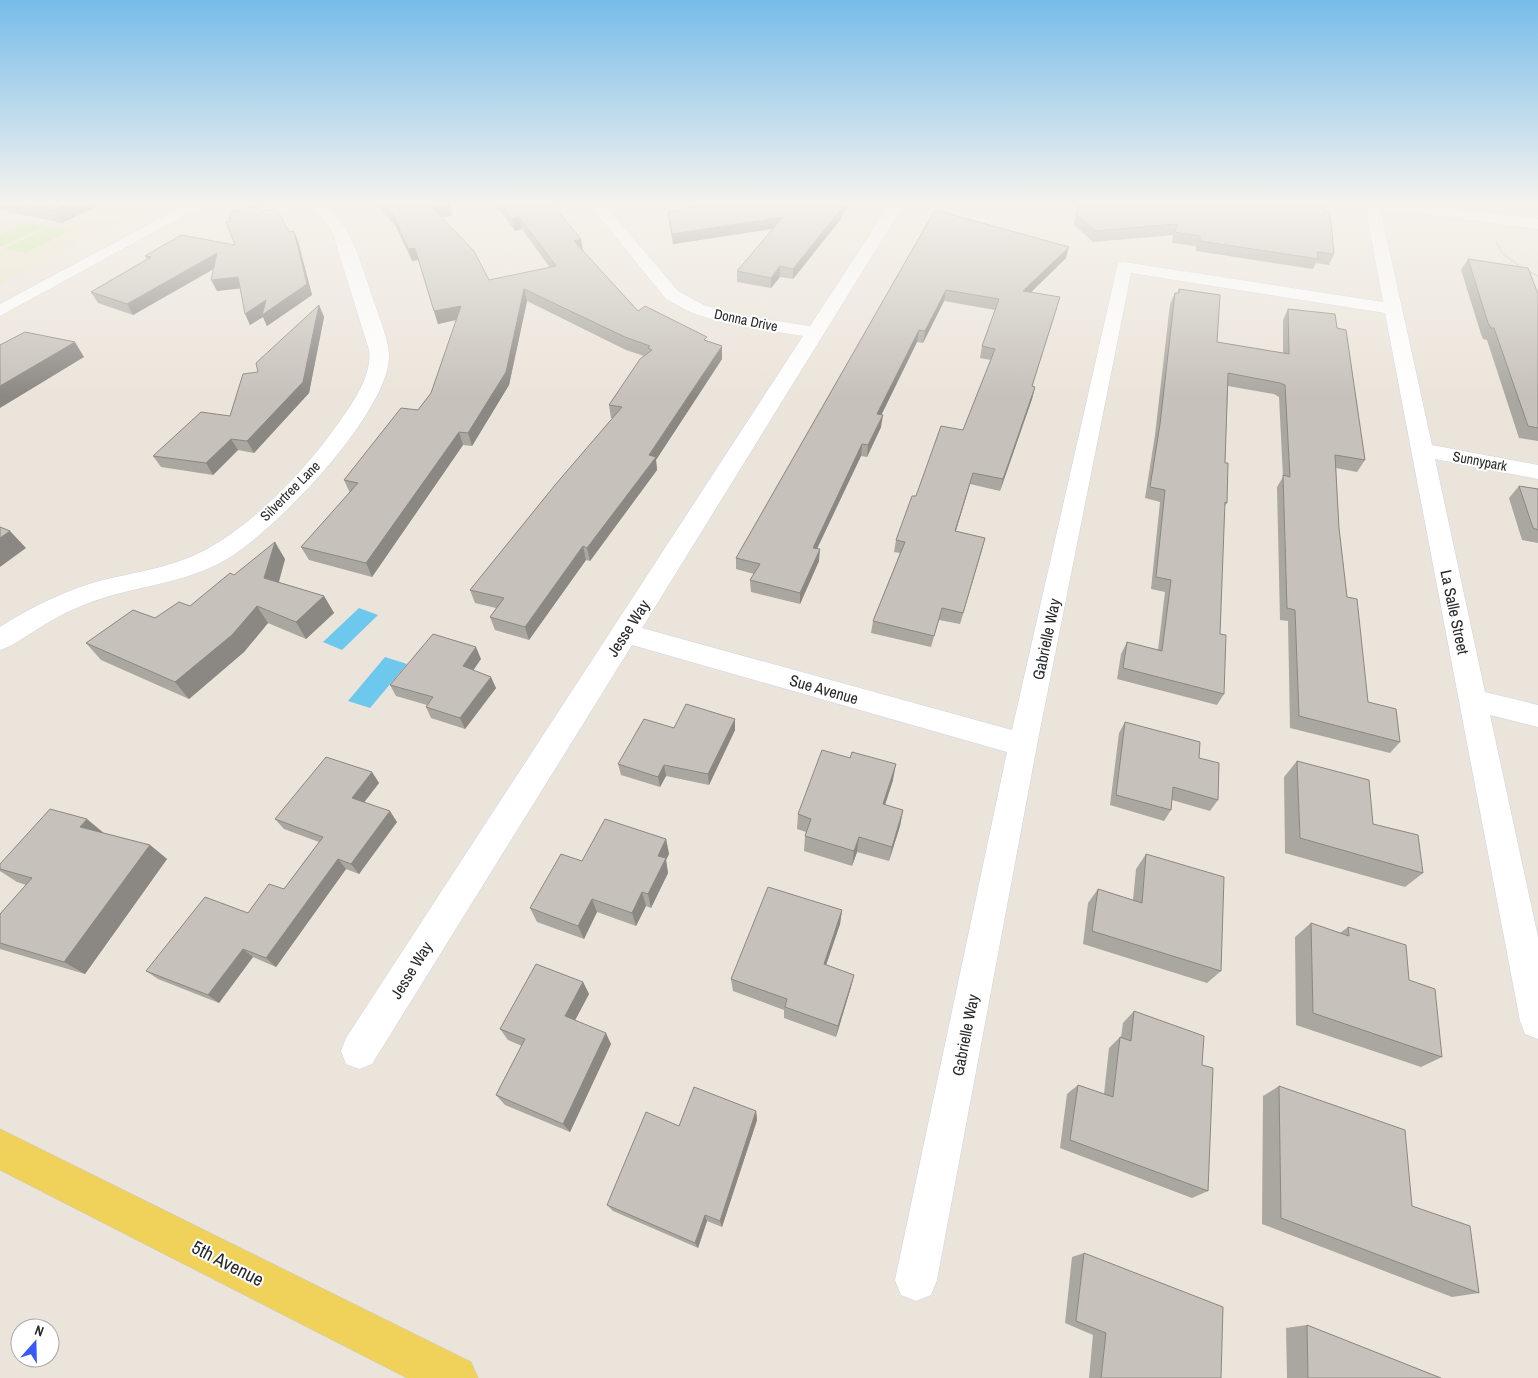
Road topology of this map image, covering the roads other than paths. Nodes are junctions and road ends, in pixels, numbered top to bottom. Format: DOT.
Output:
graph roads {
  1 [pos="79,268"];
  2 [pos="352,268"];
  3 [pos="652,268"];
  4 [pos="857,268"];
  5 [pos="1124,268"];
  6 [pos="1139,268"];
  7 [pos="1386,268"];
  8 [pos="1395,309"];
  9 [pos="0,311"];
  10 [pos="817,333"];
  11 [pos="1422,450"];
  12 [pos="1538,472"];
  13 [pos="625,633"];
  14 [pos="0,640"];
  15 [pos="1473,700"];
  16 [pos="1538,716"];
  17 [pos="1023,745"];
  18 [pos="1538,1021"];
  19 [pos="359,1051"];
  20 [pos="0,1149"];
  21 [pos="916,1280"];
  22 [pos="455,1378"];
  1 -- 9 [label="street"];
  2 -- 14 [label="street, Silvertree Lane"];
  3 -- 10 [label="street, Donna Drive"];
  4 -- 10 [label="street, Jesse Way"];
  5 -- 17 [label="street, Gabrielle Way"];
  6 -- 8 [label="street, Gabrielle Way"];
  7 -- 8 [label="street, La Salle Street"];
  8 -- 11 [label="street, La Salle Street"];
  10 -- 13 [label="street, Jesse Way"];
  11 -- 12 [label="street, Sunnypark"];
  11 -- 15 [label="street, La Salle Street"];
  13 -- 17 [label="street, Sue Avenue"];
  13 -- 19 [label="street, Jesse Way"];
  15 -- 16 [label="street"];
  15 -- 18 [label="street, La Salle Street"];
  17 -- 21 [label="street, Gabrielle Way"];
  20 -- 22 [label="main road, 5th Avenue"];
}
